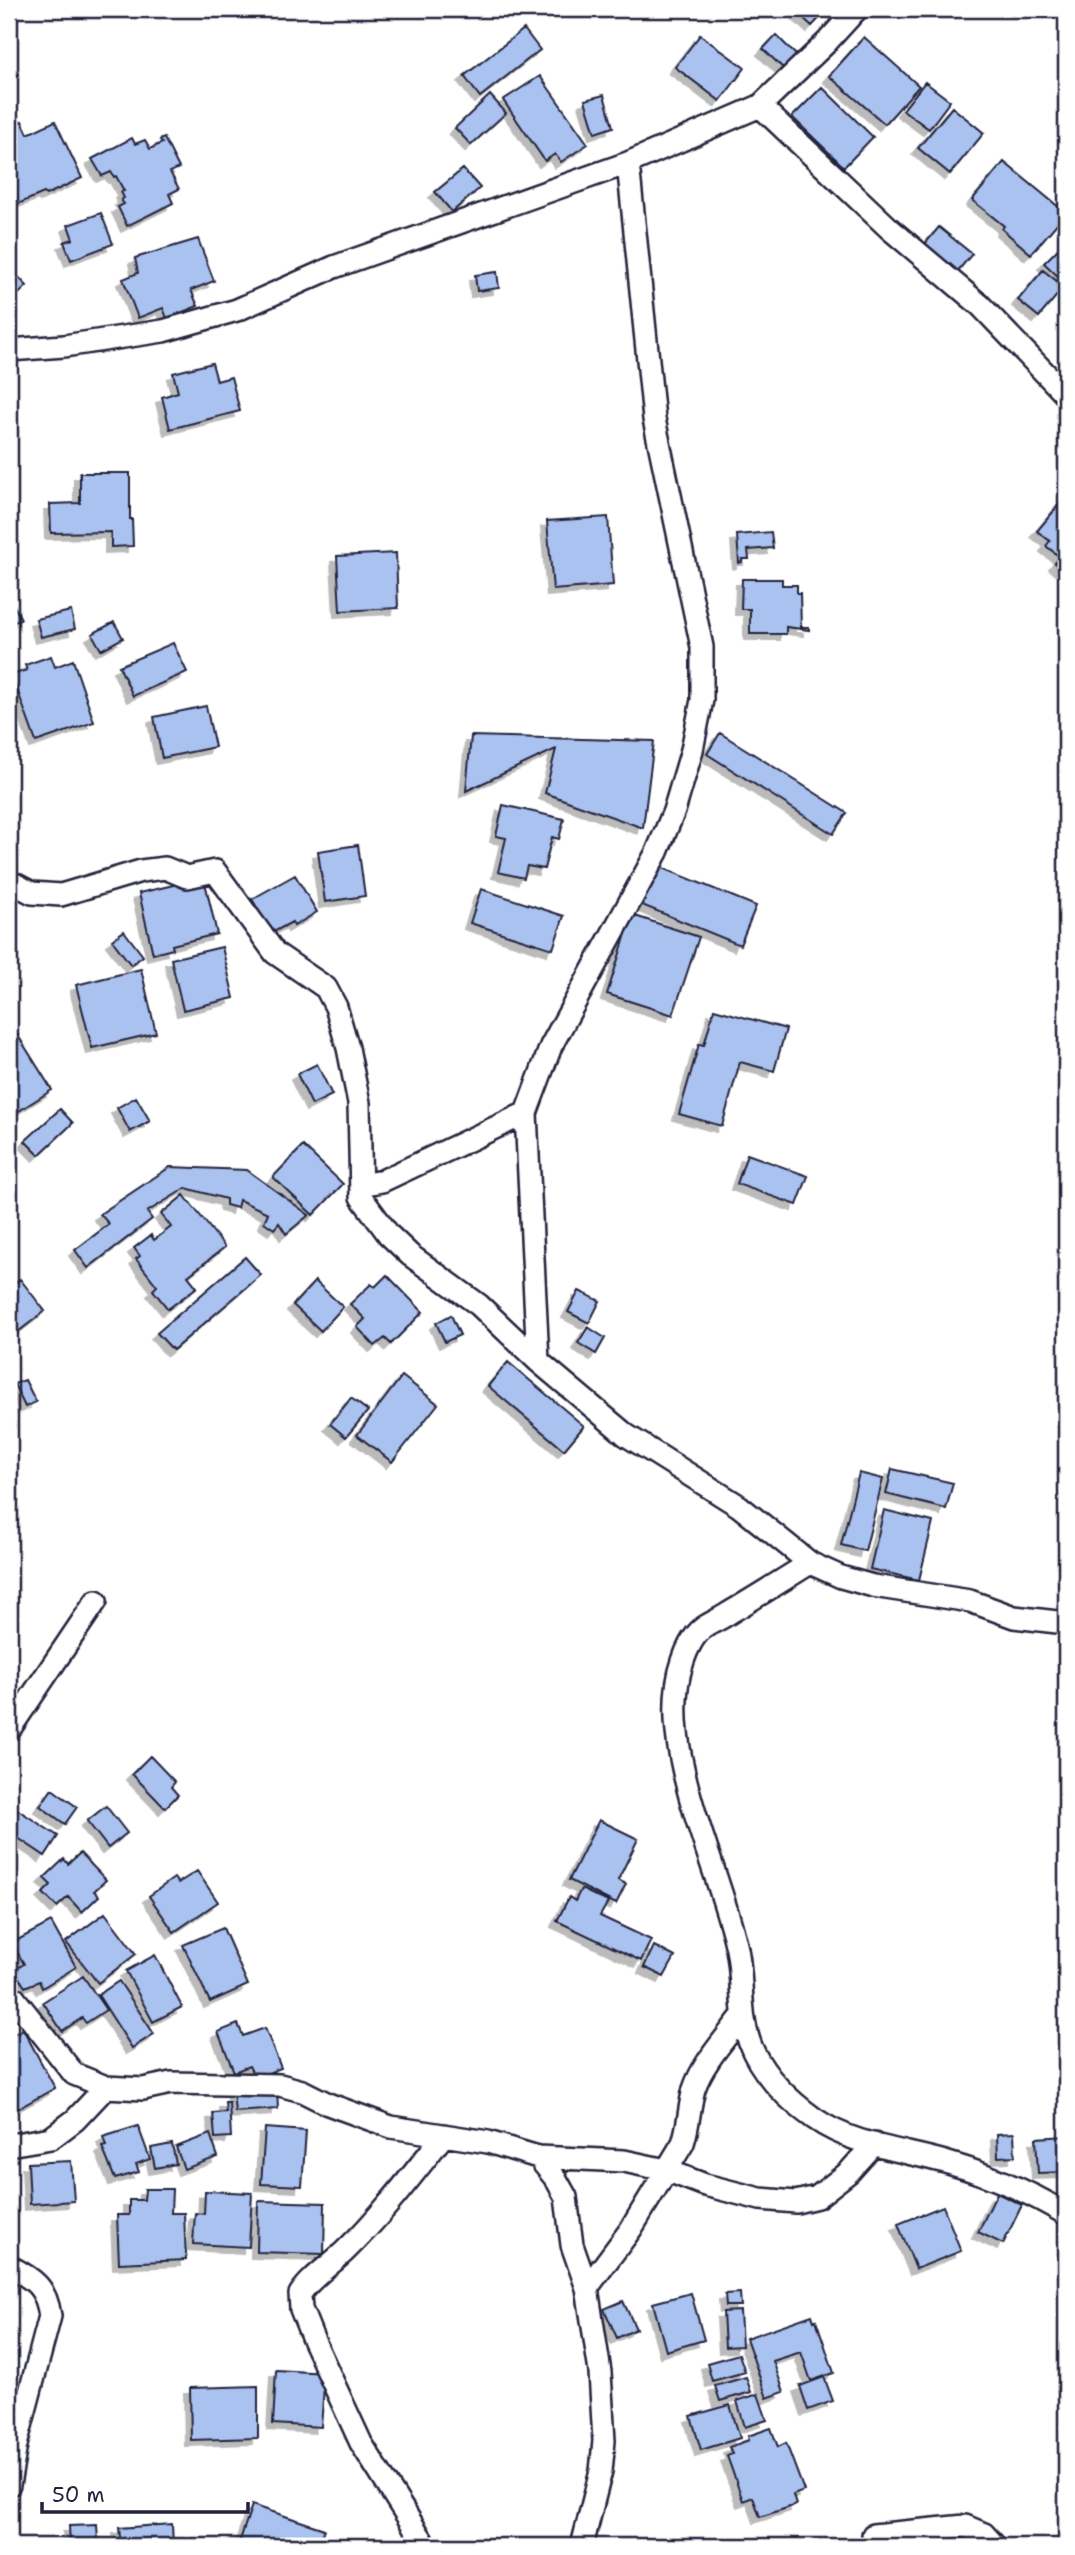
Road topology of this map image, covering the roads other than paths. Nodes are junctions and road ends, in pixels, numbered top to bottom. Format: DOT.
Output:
graph roads {
  1 [pos="858,9"];
  2 [pos="760,106"];
  3 [pos="628,163"];
  4 [pos="9,350"];
  5 [pos="1066,395"];
  6 [pos="9,881"];
  7 [pos="526,1113"];
  8 [pos="361,1185"];
  9 [pos="538,1361"];
  10 [pos="810,1563"];
  11 [pos="96,1601"];
  12 [pos="1066,1623"];
  13 [pos="9,1730"];
  14 [pos="9,1995"];
  15 [pos="743,2015"];
  16 [pos="106,2087"];
  17 [pos="444,2135"];
  18 [pos="874,2144"];
  19 [pos="9,2145"];
  20 [pos="538,2157"];
  21 [pos="666,2170"];
  22 [pos="1066,2214"];
  23 [pos="9,2266"];
  24 [pos="587,2288"];
  25 [pos="9,2485"];
  26 [pos="873,2535"];
  27 [pos="426,2546"];
  28 [pos="582,2546"];
  29 [pos="995,2546"];
  1 -- 2 [label="street"];
  2 -- 3 [label="street"];
  2 -- 5 [label="street"];
  3 -- 4 [label="street"];
  3 -- 7 [label="street"];
  6 -- 8 [label="street"];
  7 -- 8 [label="street"];
  7 -- 9 [label="street"];
  8 -- 9 [label="street"];
  9 -- 10 [label="street"];
  10 -- 12 [label="street"];
  10 -- 15 [label="street"];
  11 -- 13 [label="street"];
  14 -- 16 [label="street"];
  15 -- 18 [label="street"];
  15 -- 21 [label="street"];
  16 -- 17 [label="street"];
  16 -- 19 [label="street"];
  17 -- 20 [label="street"];
  17 -- 27 [label="street"];
  18 -- 21 [label="street"];
  18 -- 22 [label="street"];
  20 -- 21 [label="street"];
  20 -- 24 [label="street"];
  21 -- 24 [label="street"];
  23 -- 25 [label="street"];
  24 -- 28 [label="street"];
  26 -- 29 [label="street"];
}
